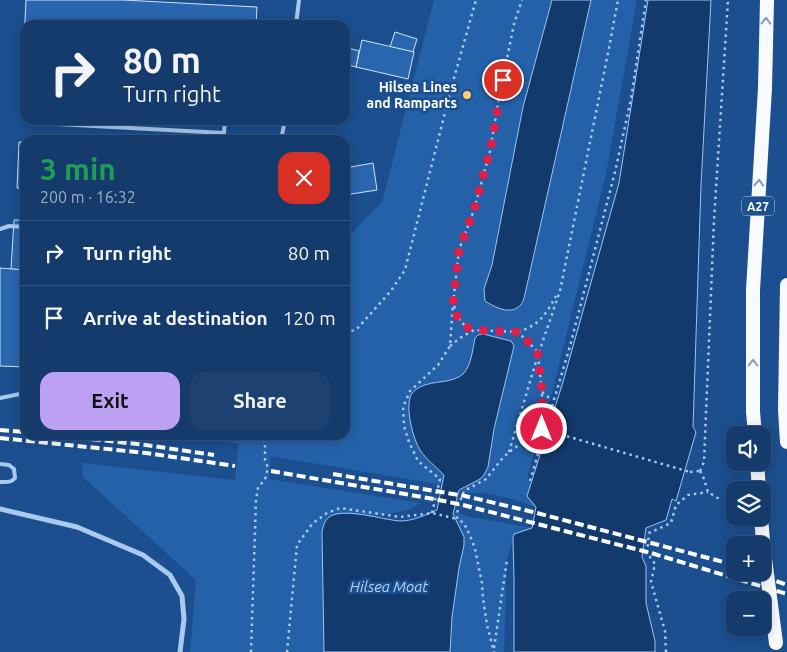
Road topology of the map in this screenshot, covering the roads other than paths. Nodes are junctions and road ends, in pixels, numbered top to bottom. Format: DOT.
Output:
graph roads {
  1 [pos="299,0"];
  2 [pos="767,0"];
  3 [pos="297,20"];
  4 [pos="106,125"];
  5 [pos="225,125"];
  6 [pos="20,227"];
  7 [pos="0,229"];
  8 [pos="787,285"];
  9 [pos="20,394"];
  10 [pos="0,398"];
  11 [pos="754,426"];
  12 [pos="787,442"];
  13 [pos="0,464"];
  14 [pos="0,482"];
  15 [pos="0,509"];
  16 [pos="768,581"];
  17 [pos="777,648"];
  18 [pos="180,652"];
  1 -- 3 [label="lane"];
  11 -- 2 [label="highway, A27, one-way"];
  4 -- 5 [label="lane"];
  6 -- 7 [label="lane"];
  8 -- 12 [label="highway"];
  9 -- 10 [label="lane"];
  13 -- 14 [label="lane"];
  15 -- 18 [label="street"];
  16 -- 17 [label="highway, bridge"];
}
